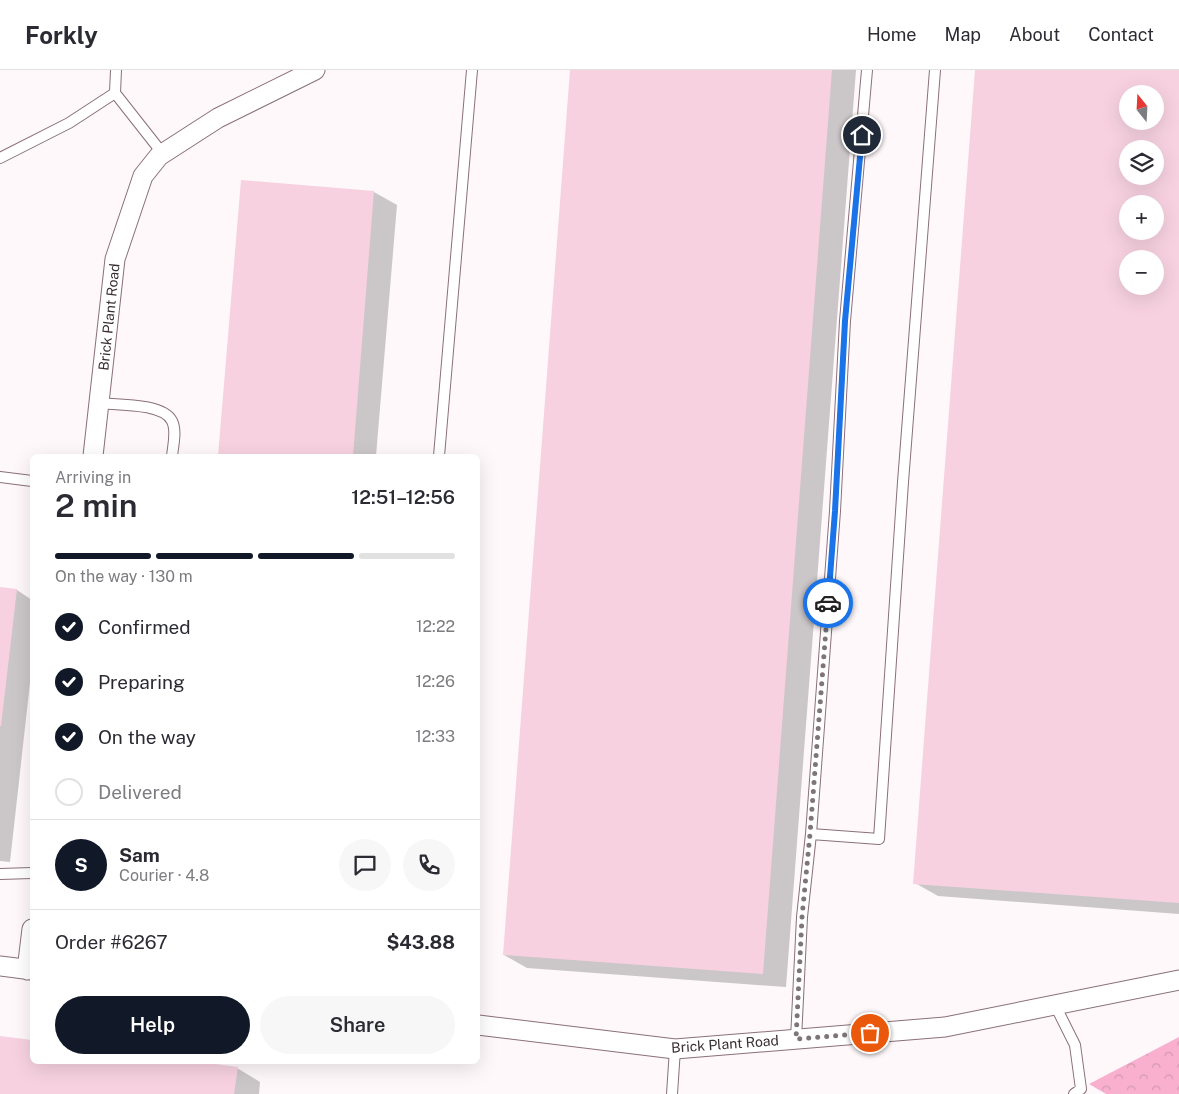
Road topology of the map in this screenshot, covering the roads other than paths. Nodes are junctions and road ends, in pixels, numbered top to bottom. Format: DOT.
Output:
graph roads {
  1 [pos="116,70"];
  2 [pos="316,70"];
  3 [pos="472,70"];
  4 [pos="867,70"];
  5 [pos="935,70"];
  6 [pos="115,93"];
  7 [pos="163,154"];
  8 [pos="0,158"];
  9 [pos="99,403"];
  10 [pos="93,454"];
  11 [pos="172,454"];
  12 [pos="439,454"];
  13 [pos="0,477"];
  14 [pos="30,481"];
  15 [pos="810,834"];
  16 [pos="30,873"];
  17 [pos="0,874"];
  18 [pos="0,966"];
  19 [pos="30,970"];
  20 [pos="1179,980"];
  21 [pos="1055,1005"];
  22 [pos="480,1025"];
  23 [pos="796,1039"];
  24 [pos="676,1049"];
  25 [pos="1078,1092"];
  26 [pos="672,1094"];
  1 -- 6 [label="lane"];
  2 -- 7 [label="street, Brick Plant Road"];
  3 -- 12 [label="lane"];
  4 -- 15 [label="lane"];
  5 -- 15 [label="lane"];
  6 -- 7 [label="lane"];
  6 -- 8 [label="lane"];
  7 -- 9 [label="street, Brick Plant Road"];
  9 -- 10 [label="street, Brick Plant Road"];
  9 -- 11 [label="lane"];
  13 -- 14 [label="lane"];
  15 -- 23 [label="lane"];
  16 -- 17 [label="lane"];
  18 -- 19 [label="street"];
  20 -- 21 [label="street, Brick Plant Road"];
  21 -- 23 [label="street, Brick Plant Road"];
  21 -- 25 [label="lane"];
  22 -- 24 [label="street, Brick Plant Road"];
  23 -- 24 [label="street, Brick Plant Road"];
  24 -- 26 [label="lane"];
}
